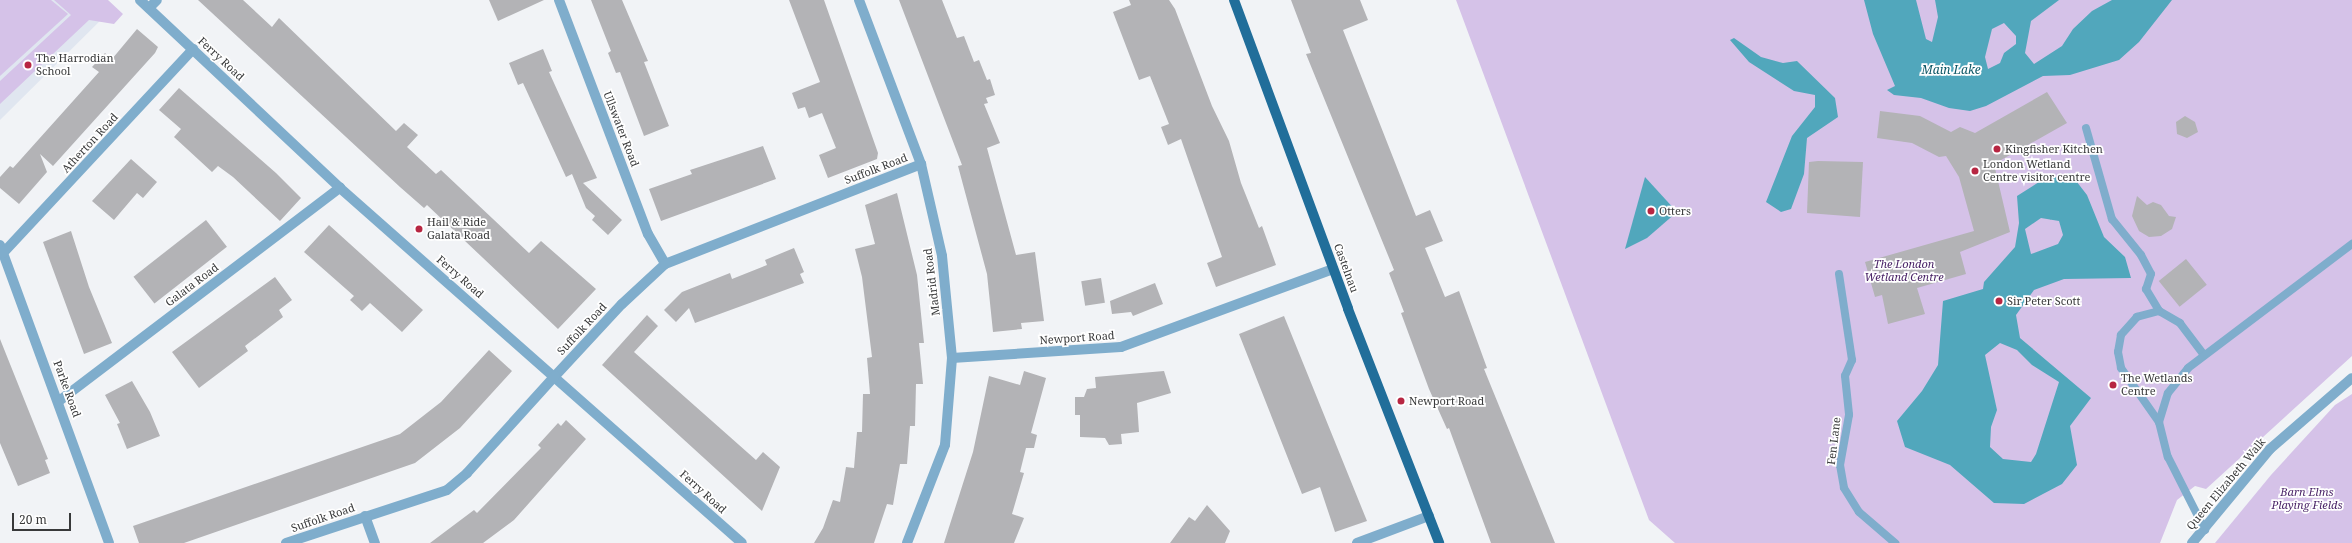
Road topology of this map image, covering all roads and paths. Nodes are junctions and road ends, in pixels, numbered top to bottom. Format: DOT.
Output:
graph roads {
  1 [pos="140,0"];
  2 [pos="157,0"];
  3 [pos="559,0"];
  4 [pos="859,0"];
  5 [pos="1234,0"];
  6 [pos="149,8"];
  7 [pos="193,49"];
  8 [pos="2086,128"];
  9 [pos="921,164"];
  10 [pos="340,188"];
  11 [pos="2352,244"];
  12 [pos="2,249"];
  13 [pos="665,264"];
  14 [pos="1333,269"];
  15 [pos="1839,274"];
  16 [pos="2159,311"];
  17 [pos="2204,355"];
  18 [pos="952,358"];
  19 [pos="555,376"];
  20 [pos="2352,378"];
  21 [pos="59,401"];
  22 [pos="2159,422"];
  23 [pos="365,516"];
  24 [pos="1429,516"];
  25 [pos="2205,530"];
  26 [pos="109,543"];
  27 [pos="286,543"];
  28 [pos="375,543"];
  29 [pos="742,543"];
  30 [pos="907,543"];
  31 [pos="1357,543"];
  32 [pos="1439,543"];
  33 [pos="1895,543"];
  34 [pos="2192,543"];
  1 -- 6 [label="street, Ferry Road"];
  2 -- 6 [label="street"];
  3 -- 13 [label="street, Ullswater Road"];
  4 -- 9 [label="street, Madrid Road"];
  5 -- 14 [label="main road, Castelnau"];
  6 -- 7 [label="street, Ferry Road"];
  7 -- 10 [label="street, Ferry Road"];
  7 -- 12 [label="street, Atherton Road"];
  8 -- 16 [label="lane"];
  9 -- 13 [label="street, Suffolk Road"];
  9 -- 18 [label="street, Madrid Road"];
  10 -- 19 [label="street, Ferry Road"];
  10 -- 21 [label="street, Galata Road"];
  11 -- 17 [label="lane"];
  12 -- 21 [label="street, Parke Road"];
  13 -- 19 [label="street, Suffolk Road"];
  14 -- 18 [label="street, Newport Road"];
  14 -- 24 [label="main road, Castelnau"];
  15 -- 33 [label="lane, Fen Lane"];
  16 -- 17 [label="lane"];
  16 -- 22 [label="lane"];
  17 -- 22 [label="lane"];
  18 -- 30 [label="street, Madrid Road"];
  19 -- 23 [label="street, Suffolk Road"];
  19 -- 29 [label="street, Ferry Road"];
  20 -- 25 [label="street, Queen Elizabeth Walk"];
  21 -- 26 [label="street, Parke Road"];
  22 -- 25 [label="lane"];
  23 -- 27 [label="street, Suffolk Road"];
  23 -- 28 [label="street"];
  24 -- 31 [label="street"];
  24 -- 32 [label="main road, Castelnau"];
  25 -- 34 [label="street, Queen Elizabeth Walk"];
}
